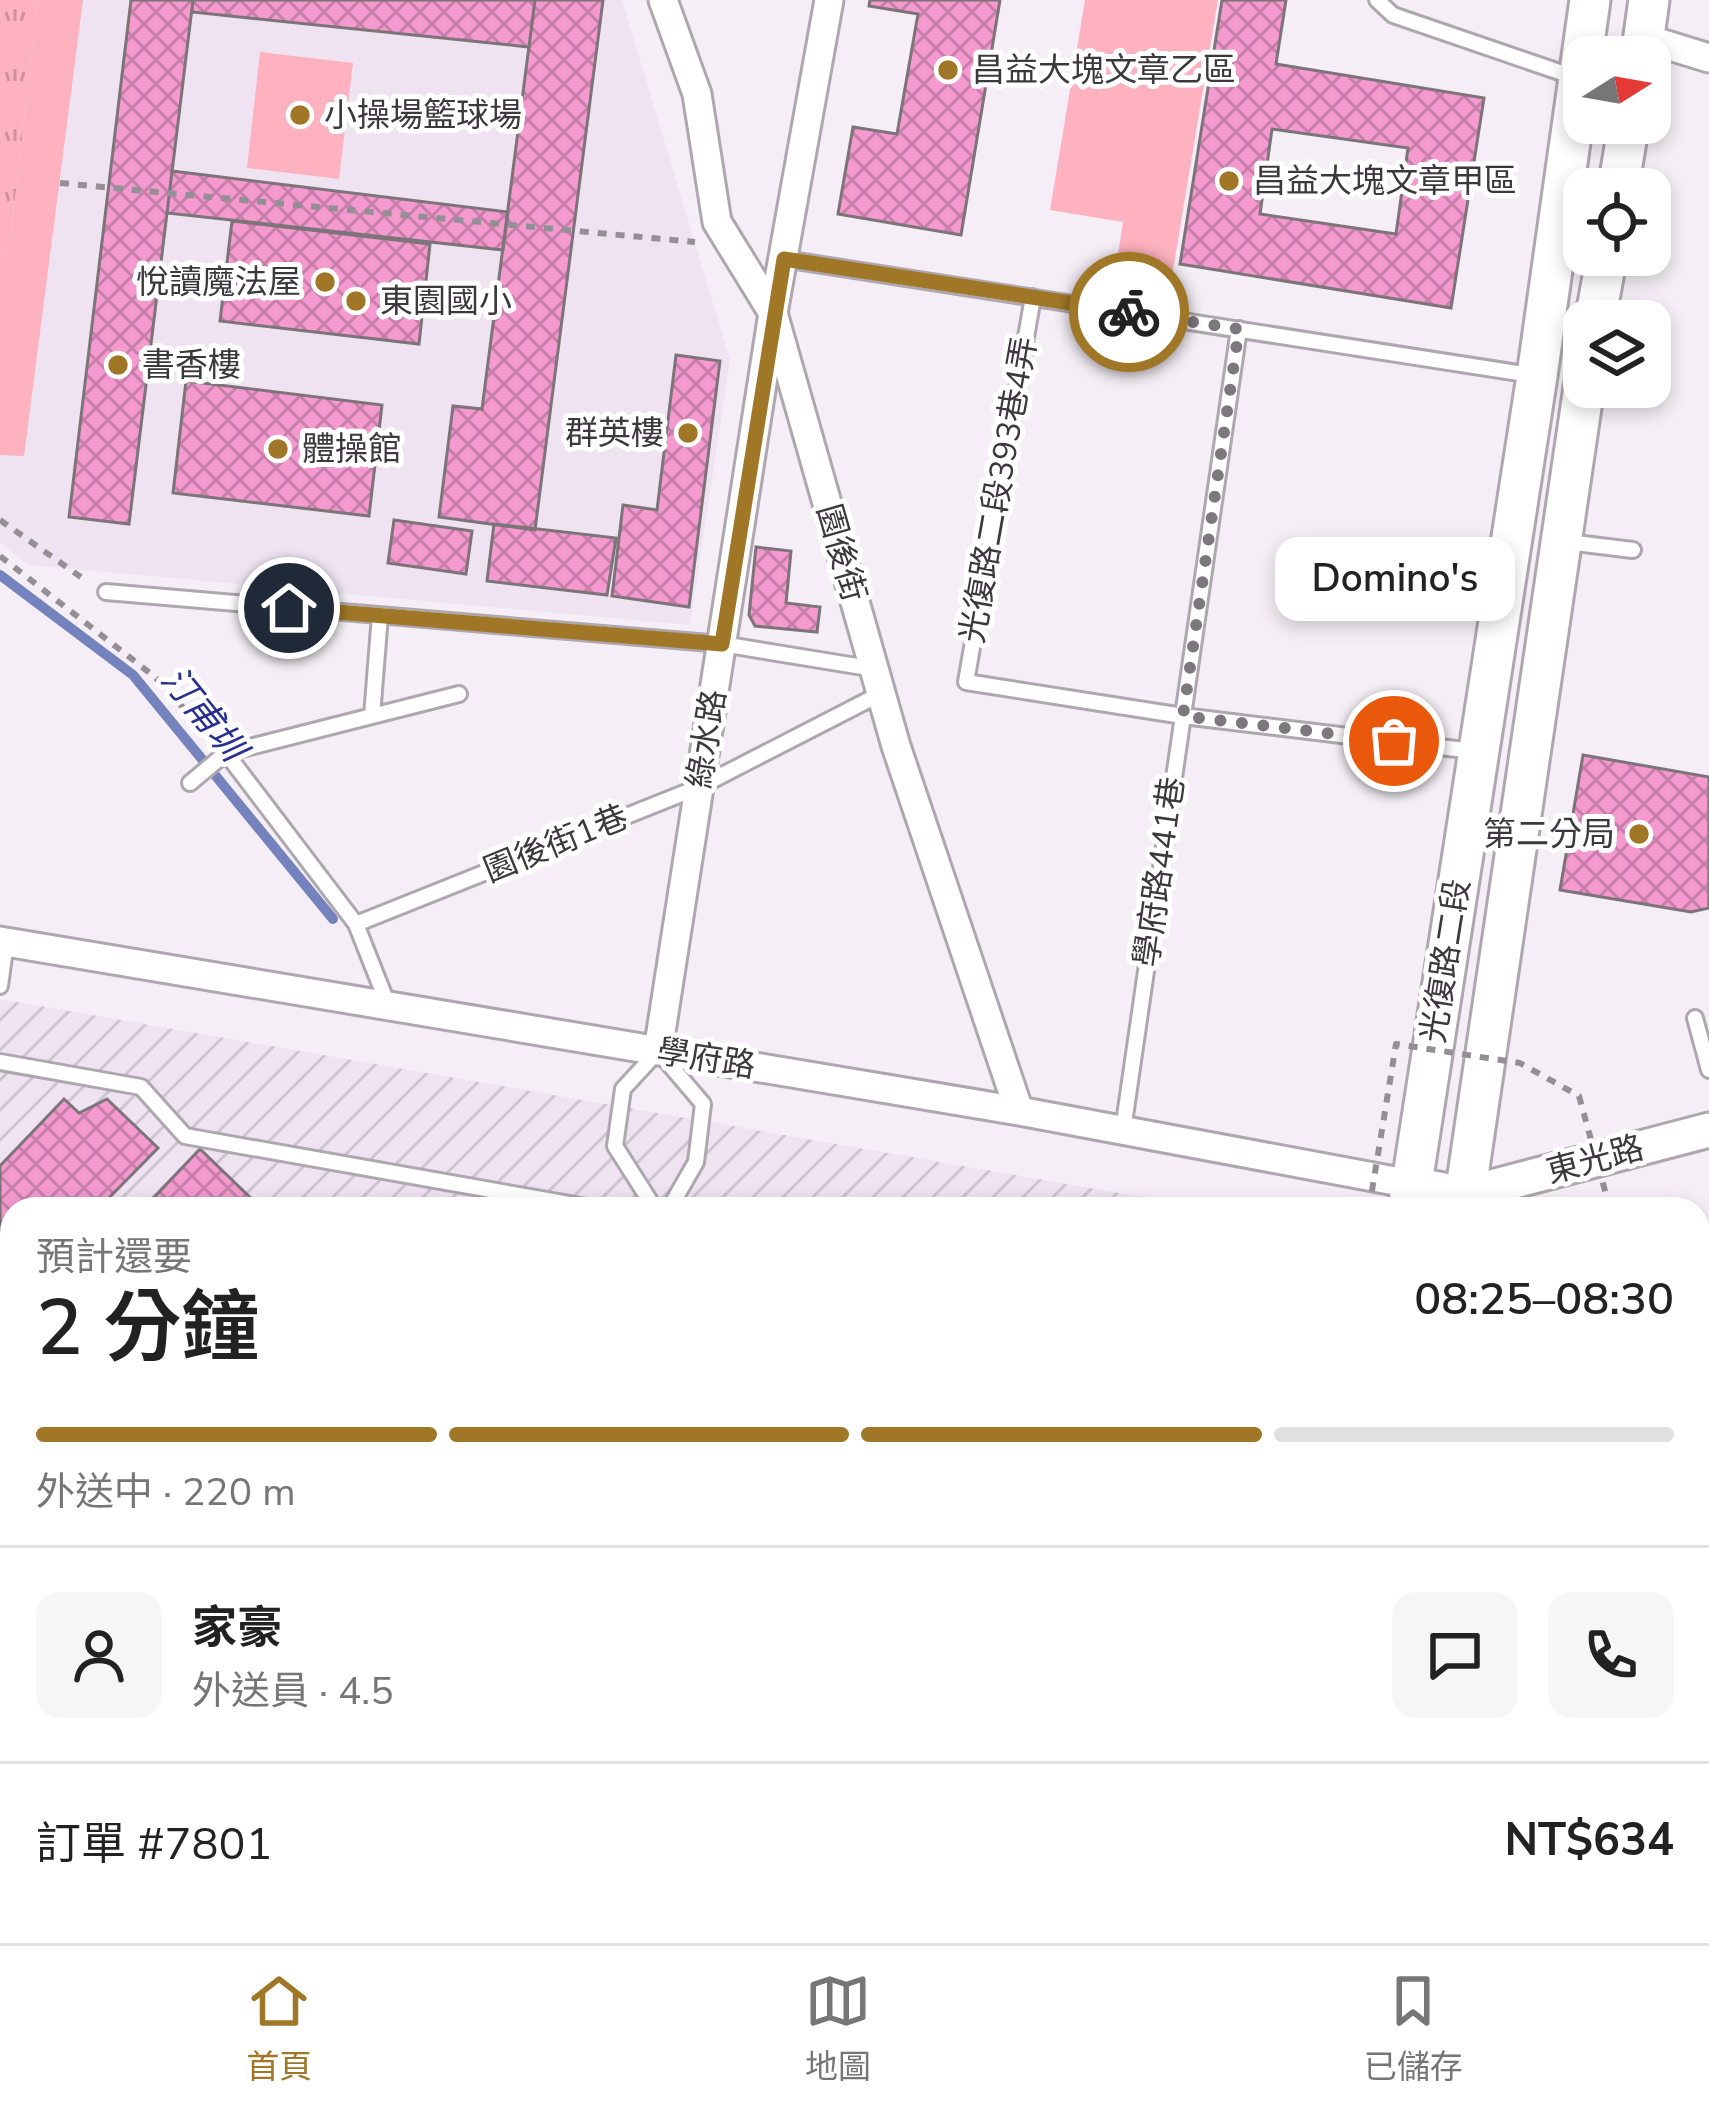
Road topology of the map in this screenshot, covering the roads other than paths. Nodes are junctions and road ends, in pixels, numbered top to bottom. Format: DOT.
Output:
graph roads {
  1 [pos="663,0"];
  2 [pos="829,0"];
  3 [pos="1377,0"];
  4 [pos="1590,0"];
  5 [pos="1644,32"];
  6 [pos="1584,36"];
  7 [pos="1709,58"];
  8 [pos="1563,73"];
  9 [pos="1568,144"];
  10 [pos="784,259"];
  11 [pos="1033,298"];
  12 [pos="773,313"];
  13 [pos="1239,329"];
  14 [pos="1538,376"];
  15 [pos="1581,408"];
  16 [pos="1561,542"];
  17 [pos="1634,550"];
  18 [pos="106,592"];
  19 [pos="380,615"];
  20 [pos="722,644"];
  21 [pos="878,681"];
  22 [pos="459,694"];
  23 [pos="372,716"];
  24 [pos="1183,716"];
  25 [pos="1478,752"];
  26 [pos="226,753"];
  27 [pos="190,783"];
  28 [pos="699,788"];
  29 [pos="356,924"];
  30 [pos="3,941"];
  31 [pos="0,986"];
  32 [pos="388,1006"];
  33 [pos="1695,1018"];
  34 [pos="658,1052"];
  35 [pos="0,1062"];
  36 [pos="1709,1070"];
  37 [pos="1018,1111"];
  38 [pos="1123,1130"];
  39 [pos="1709,1130"];
  40 [pos="530,1197"];
  41 [pos="647,1197"];
  42 [pos="676,1197"];
  43 [pos="1410,1197"];
  44 [pos="1465,1197"];
  45 [pos="1481,1197"];
  1 -- 12 [label="street, 園後街"];
  2 -- 10 [label="street, 綠水路"];
  3 -- 8 [label="lane"];
  4 -- 6 [label="main road, 光復路二段"];
  5 -- 7 [label="street"];
  9 -- 14 [label="main road, 光復路二段"];
  10 -- 11 [label="lane"];
  10 -- 12 [label="street, 綠水路"];
  11 -- 13 [label="lane"];
  11 -- 24 [label="lane, 光復路二段393巷4弄"];
  12 -- 20 [label="street, 綠水路"];
  12 -- 21 [label="street, 園後街"];
  13 -- 14 [label="lane"];
  13 -- 24 [label="lane, 學府路441巷"];
  14 -- 25 [label="main road, 光復路二段"];
  15 -- 16 [label="main road, 光復路二段"];
  16 -- 17 [label="lane"];
  16 -- 44 [label="main road, 光復路二段"];
  18 -- 19 [label="lane"];
  19 -- 20 [label="lane"];
  19 -- 23 [label="lane"];
  20 -- 21 [label="lane"];
  20 -- 28 [label="street, 綠水路"];
  21 -- 28 [label="lane, 園後街1巷"];
  21 -- 37 [label="street, 園後街"];
  22 -- 23 [label="lane"];
  23 -- 26 [label="lane"];
  24 -- 25 [label="lane"];
  24 -- 38 [label="lane, 學府路441巷"];
  25 -- 43 [label="main road, 光復路二段"];
  26 -- 27 [label="lane"];
  26 -- 29 [label="lane"];
  28 -- 29 [label="lane, 園後街1巷"];
  28 -- 34 [label="street, 綠水路"];
  29 -- 32 [label="lane"];
  30 -- 31 [label="lane"];
  30 -- 32 [label="street, 學府路"];
  32 -- 34 [label="street, 學府路"];
  33 -- 36 [label="lane"];
  34 -- 37 [label="street, 學府路"];
  34 -- 41 [label="lane"];
  34 -- 42 [label="lane"];
  35 -- 40 [label="lane"];
  37 -- 38 [label="street, 學府路"];
  38 -- 43 [label="street, 學府路"];
  39 -- 45 [label="street, 東光路"];
}
